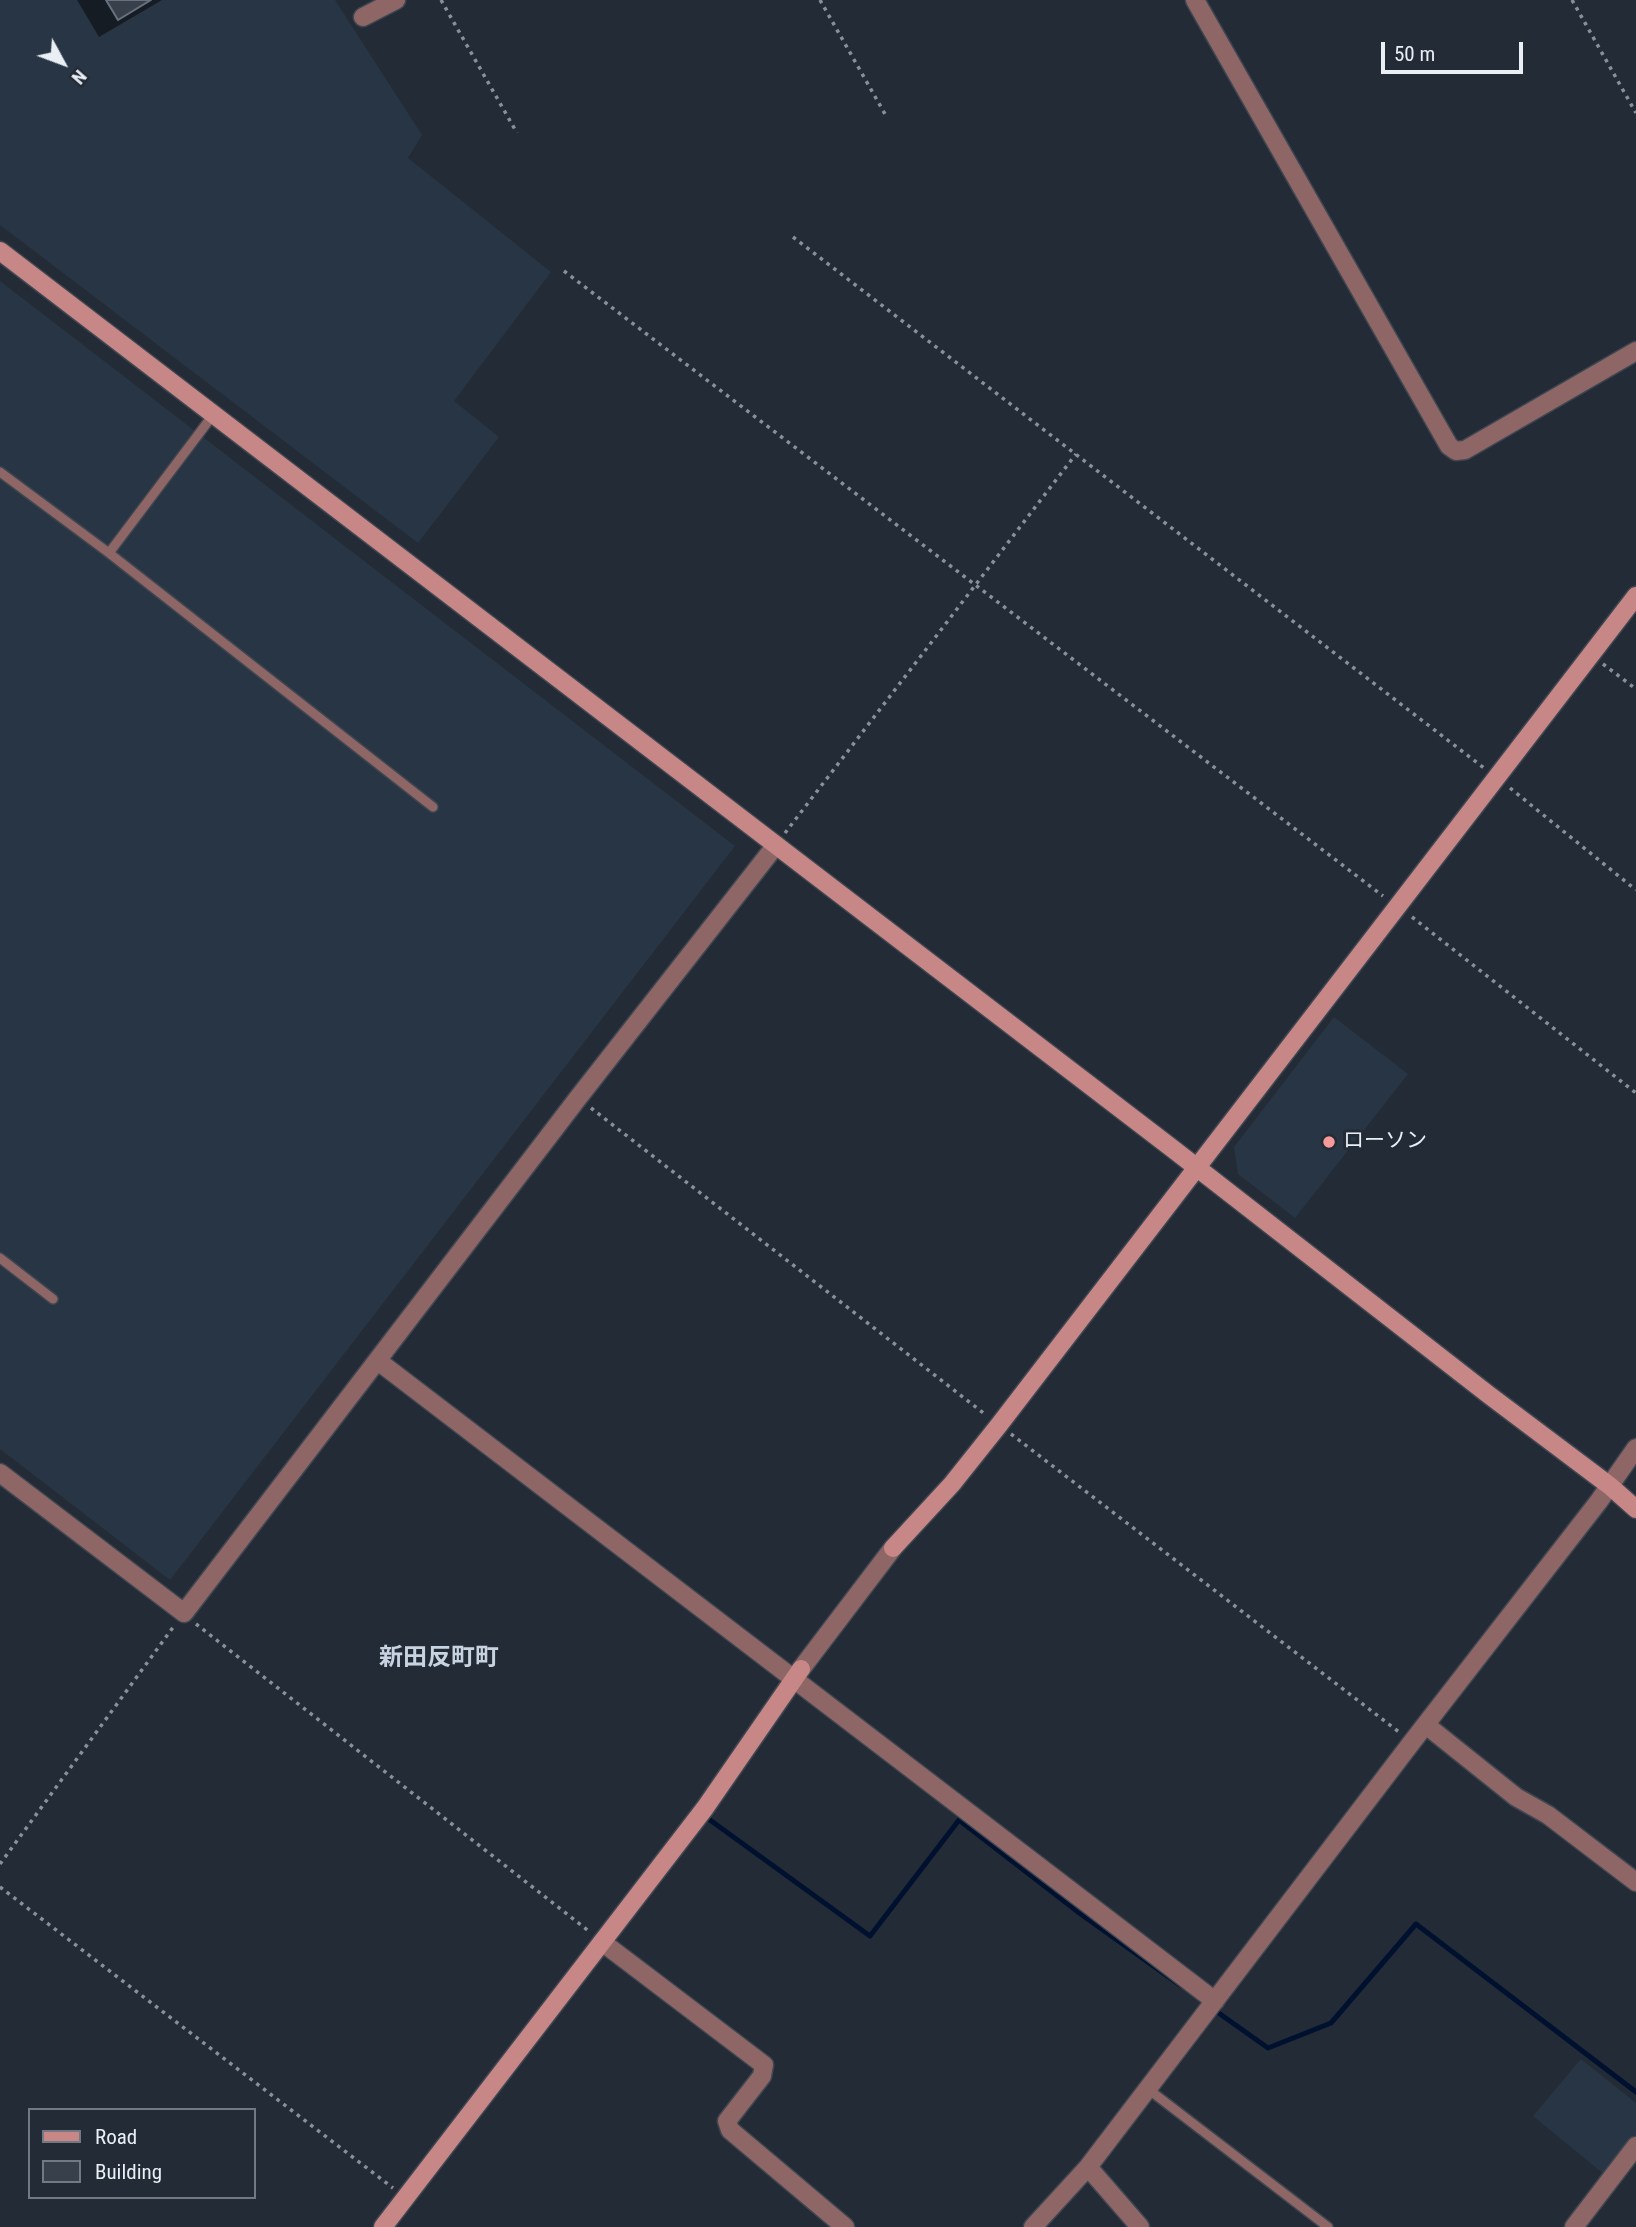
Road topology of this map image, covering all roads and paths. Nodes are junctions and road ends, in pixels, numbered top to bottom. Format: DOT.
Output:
graph roads {
  1 [pos="396,0"];
  2 [pos="441,0"];
  3 [pos="820,0"];
  4 [pos="1195,0"];
  5 [pos="1572,0"];
  6 [pos="363,17"];
  7 [pos="1636,113"];
  8 [pos="885,114"];
  9 [pos="517,132"];
  10 [pos="793,237"];
  11 [pos="0,251"];
  12 [pos="564,271"];
  13 [pos="1636,351"];
  14 [pos="213,415"];
  15 [pos="1076,454"];
  16 [pos="0,472"];
  17 [pos="108,553"];
  18 [pos="975,585"];
  19 [pos="1636,596"];
  20 [pos="1591,654"];
  21 [pos="1636,689"];
  22 [pos="1496,777"];
  23 [pos="433,807"];
  24 [pos="776,845"];
  25 [pos="1636,890"];
  26 [pos="1397,906"];
  27 [pos="1636,1093"];
  28 [pos="578,1098"];
  29 [pos="1197,1168"];
  30 [pos="0,1258"];
  31 [pos="53,1298"];
  32 [pos="378,1361"];
  33 [pos="999,1425"];
  34 [pos="1636,1448"];
  35 [pos="0,1473"];
  36 [pos="1610,1486"];
  37 [pos="1636,1510"];
  38 [pos="184,1613"];
  39 [pos="797,1674"];
  40 [pos="1426,1725"];
  41 [pos="1412,1742"];
  42 [pos="0,1864"];
  43 [pos="1636,1882"];
  44 [pos="0,1887"];
  45 [pos="602,1942"];
  46 [pos="1215,2001"];
  47 [pos="1148,2089"];
  48 [pos="1636,2146"];
  49 [pos="1088,2167"];
  50 [pos="406,2198"];
  51 [pos="383,2227"];
  52 [pos="845,2227"];
  53 [pos="1033,2227"];
  54 [pos="1140,2227"];
  55 [pos="1328,2227"];
  56 [pos="1574,2227"];
  1 -- 6 [label="street"];
  2 -- 9 [label="path"];
  3 -- 8 [label="path"];
  4 -- 13 [label="street"];
  5 -- 7 [label="path"];
  10 -- 15 [label="path"];
  11 -- 14 [label="street"];
  12 -- 18 [label="path"];
  14 -- 17 [label="lane"];
  14 -- 24 [label="street"];
  15 -- 18 [label="path"];
  15 -- 22 [label="path"];
  16 -- 17 [label="lane"];
  17 -- 23 [label="lane"];
  18 -- 24 [label="path"];
  18 -- 26 [label="path"];
  19 -- 20 [label="street"];
  20 -- 21 [label="path"];
  20 -- 22 [label="street"];
  22 -- 25 [label="path"];
  22 -- 26 [label="street"];
  24 -- 28 [label="street"];
  24 -- 29 [label="street"];
  26 -- 27 [label="path"];
  26 -- 29 [label="street"];
  28 -- 32 [label="street"];
  28 -- 33 [label="path"];
  29 -- 33 [label="street"];
  29 -- 36 [label="street"];
  30 -- 31 [label="lane"];
  32 -- 38 [label="street"];
  32 -- 39 [label="street"];
  33 -- 39 [label="street"];
  33 -- 41 [label="path"];
  34 -- 36 [label="street"];
  35 -- 38 [label="street"];
  36 -- 37 [label="street"];
  36 -- 40 [label="street"];
  38 -- 42 [label="path"];
  38 -- 45 [label="path"];
  39 -- 45 [label="street"];
  39 -- 46 [label="street"];
  40 -- 41 [label="street"];
  40 -- 43 [label="street"];
  41 -- 46 [label="street"];
  44 -- 50 [label="path"];
  45 -- 50 [label="street"];
  45 -- 52 [label="street"];
  46 -- 47 [label="street"];
  47 -- 49 [label="street"];
  47 -- 55 [label="lane"];
  48 -- 56 [label="street"];
  49 -- 53 [label="street"];
  49 -- 54 [label="street"];
  50 -- 51 [label="street"];
}
